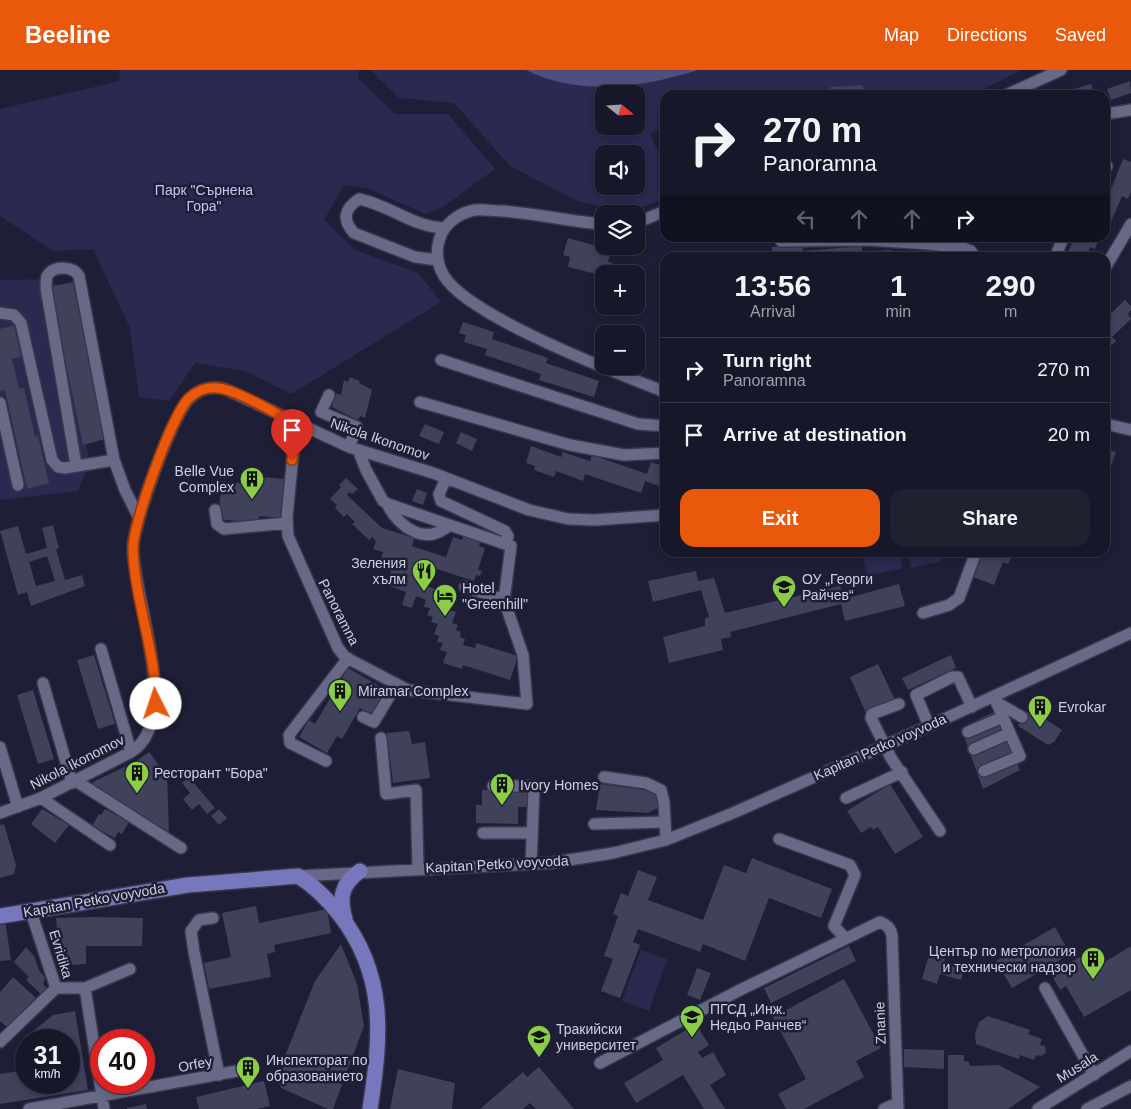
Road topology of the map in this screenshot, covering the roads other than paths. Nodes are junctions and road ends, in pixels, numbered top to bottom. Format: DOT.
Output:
graph roads {
  1 [pos="1061,70"];
  2 [pos="1017,90"];
  3 [pos="1131,110"];
  4 [pos="1110,113"];
  5 [pos="660,214"];
  6 [pos="645,220"];
  7 [pos="595,223"];
  8 [pos="1131,224"];
  9 [pos="444,228"];
  10 [pos="898,242"];
  11 [pos="971,252"];
  12 [pos="437,260"];
  13 [pos="1110,260"];
  14 [pos="0,313"];
  15 [pos="441,360"];
  16 [pos="660,390"];
  17 [pos="329,395"];
  18 [pos="420,402"];
  19 [pos="0,403"];
  20 [pos="296,424"];
  21 [pos="1110,425"];
  22 [pos="660,426"];
  23 [pos="1131,430"];
  24 [pos="354,449"];
  25 [pos="660,453"];
  26 [pos="114,460"];
  27 [pos="76,465"];
  28 [pos="446,478"];
  29 [pos="18,485"];
  30 [pos="386,503"];
  31 [pos="215,510"];
  32 [pos="660,515"];
  33 [pos="139,518"];
  34 [pos="287,523"];
  35 [pos="449,525"];
  36 [pos="506,544"];
  37 [pos="974,557"];
  38 [pos="465,587"];
  39 [pos="504,600"];
  40 [pos="923,613"];
  41 [pos="1131,633"];
  42 [pos="101,649"];
  43 [pos="348,658"];
  44 [pos="43,683"];
  45 [pos="396,686"];
  46 [pos="995,699"];
  47 [pos="899,704"];
  48 [pos="972,707"];
  49 [pos="364,716"];
  50 [pos="1003,717"];
  51 [pos="1022,717"];
  52 [pos="929,726"];
  53 [pos="968,732"];
  54 [pos="1010,733"];
  55 [pos="381,738"];
  56 [pos="886,745"];
  57 [pos="0,747"];
  58 [pos="974,749"];
  59 [pos="131,752"];
  60 [pos="326,761"];
  61 [pos="984,771"];
  62 [pos="902,772"];
  63 [pos="604,777"];
  64 [pos="74,782"];
  65 [pos="493,786"];
  66 [pos="41,798"];
  67 [pos="846,798"];
  68 [pos="18,807"];
  69 [pos="0,813"];
  70 [pos="665,822"];
  71 [pos="594,824"];
  72 [pos="940,831"];
  73 [pos="483,833"];
  74 [pos="532,833"];
  75 [pos="779,839"];
  76 [pos="666,840"];
  77 [pos="110,845"];
  78 [pos="181,848"];
  79 [pos="531,864"];
  80 [pos="418,869"];
  81 [pos="360,872"];
  82 [pos="298,876"];
  83 [pos="32,912"];
  84 [pos="0,916"];
  85 [pos="213,918"];
  86 [pos="346,923"];
  87 [pos="845,938"];
  88 [pos="130,970"];
  89 [pos="56,988"];
  90 [pos="85,988"];
  91 [pos="1045,988"];
  92 [pos="0,1042"];
  93 [pos="1131,1051"];
  94 [pos="600,1063"];
  95 [pos="248,1069"];
  96 [pos="219,1075"];
  97 [pos="1094,1075"];
  98 [pos="1131,1086"];
  99 [pos="102,1097"];
  100 [pos="898,1106"];
  101 [pos="29,1109"];
  102 [pos="104,1109"];
  103 [pos="370,1109"];
  104 [pos="884,1109"];
  105 [pos="1038,1109"];
  106 [pos="1087,1109"];
  1 -- 2 [label="street"];
  3 -- 4 [label="street"];
  5 -- 6 [label="street"];
  7 -- 9 [label="street"];
  8 -- 13 [label="street"];
  9 -- 12 [label="street"];
  9 -- 12 [label="street"];
  10 -- 11 [label="street"];
  12 -- 16 [label="street"];
  14 -- 27 [label="street"];
  15 -- 22 [label="street"];
  17 -- 24 [label="street"];
  18 -- 25 [label="street"];
  19 -- 29 [label="street"];
  20 -- 24 [label="street, Nikola Ikonomov"];
  20 -- 33 [label="street, Nikola Ikonomov"];
  20 -- 34 [label="street, Panoramna"];
  21 -- 23 [label="street"];
  24 -- 28 [label="street, Nikola Ikonomov"];
  24 -- 30 [label="street"];
  26 -- 27 [label="street"];
  26 -- 27 [label="street"];
  26 -- 33 [label="street"];
  28 -- 32 [label="street, Nikola Ikonomov"];
  28 -- 36 [label="street"];
  30 -- 35 [label="street"];
  30 -- 35 [label="street"];
  31 -- 34 [label="street"];
  33 -- 59 [label="street, Nikola Ikonomov"];
  34 -- 43 [label="street, Panoramna"];
  35 -- 36 [label="street"];
  36 -- 39 [label="street"];
  37 -- 40 [label="street"];
  38 -- 39 [label="street"];
  39 -- 45 [label="street, Panoramna"];
  41 -- 46 [label="street, Kapitan Petko voyvoda"];
  42 -- 59 [label="street"];
  43 -- 45 [label="street, Panoramna"];
  43 -- 60 [label="street"];
  44 -- 64 [label="street"];
  45 -- 49 [label="street"];
  46 -- 48 [label="street, Kapitan Petko voyvoda"];
  46 -- 50 [label="street"];
  46 -- 51 [label="street"];
  47 -- 56 [label="street"];
  48 -- 52 [label="street, Kapitan Petko voyvoda"];
  48 -- 52 [label="street"];
  50 -- 53 [label="street"];
  50 -- 54 [label="street"];
  52 -- 56 [label="street, Kapitan Petko voyvoda"];
  54 -- 58 [label="street"];
  54 -- 61 [label="street"];
  55 -- 80 [label="street"];
  56 -- 62 [label="street"];
  56 -- 76 [label="street, Kapitan Petko voyvoda"];
  57 -- 68 [label="street"];
  59 -- 64 [label="street, Nikola Ikonomov"];
  62 -- 67 [label="street"];
  62 -- 72 [label="street"];
  63 -- 70 [label="street"];
  64 -- 66 [label="street, Nikola Ikonomov"];
  64 -- 78 [label="street"];
  65 -- 74 [label="street"];
  66 -- 68 [label="street, Nikola Ikonomov"];
  66 -- 77 [label="street"];
  68 -- 69 [label="street, Nikola Ikonomov"];
  70 -- 71 [label="street"];
  70 -- 76 [label="street"];
  73 -- 74 [label="street"];
  74 -- 79 [label="street"];
  75 -- 87 [label="street"];
  76 -- 79 [label="street, Kapitan Petko voyvoda"];
  79 -- 80 [label="street, Kapitan Petko voyvoda"];
  80 -- 81 [label="street, Kapitan Petko voyvoda"];
  81 -- 82 [label="street, Kapitan Petko voyvoda"];
  81 -- 86 [label="main road"];
  82 -- 83 [label="main road, Kapitan Petko voyvoda"];
  82 -- 86 [label="main road"];
  83 -- 84 [label="main road, Kapitan Petko voyvoda"];
  83 -- 89 [label="street, Evridika"];
  85 -- 96 [label="street"];
  86 -- 103 [label="main road"];
  87 -- 94 [label="street"];
  87 -- 100 [label="street, Znanie"];
  88 -- 90 [label="street"];
  89 -- 90 [label="street"];
  89 -- 92 [label="street, Evridika"];
  90 -- 99 [label="street"];
  91 -- 97 [label="street"];
  93 -- 97 [label="street, Musala"];
  95 -- 96 [label="street, Orfey"];
  96 -- 99 [label="street, Orfey"];
  97 -- 105 [label="street, Musala"];
  98 -- 106 [label="street"];
  99 -- 101 [label="street, Orfey"];
  99 -- 102 [label="street"];
  100 -- 104 [label="street"];
}
